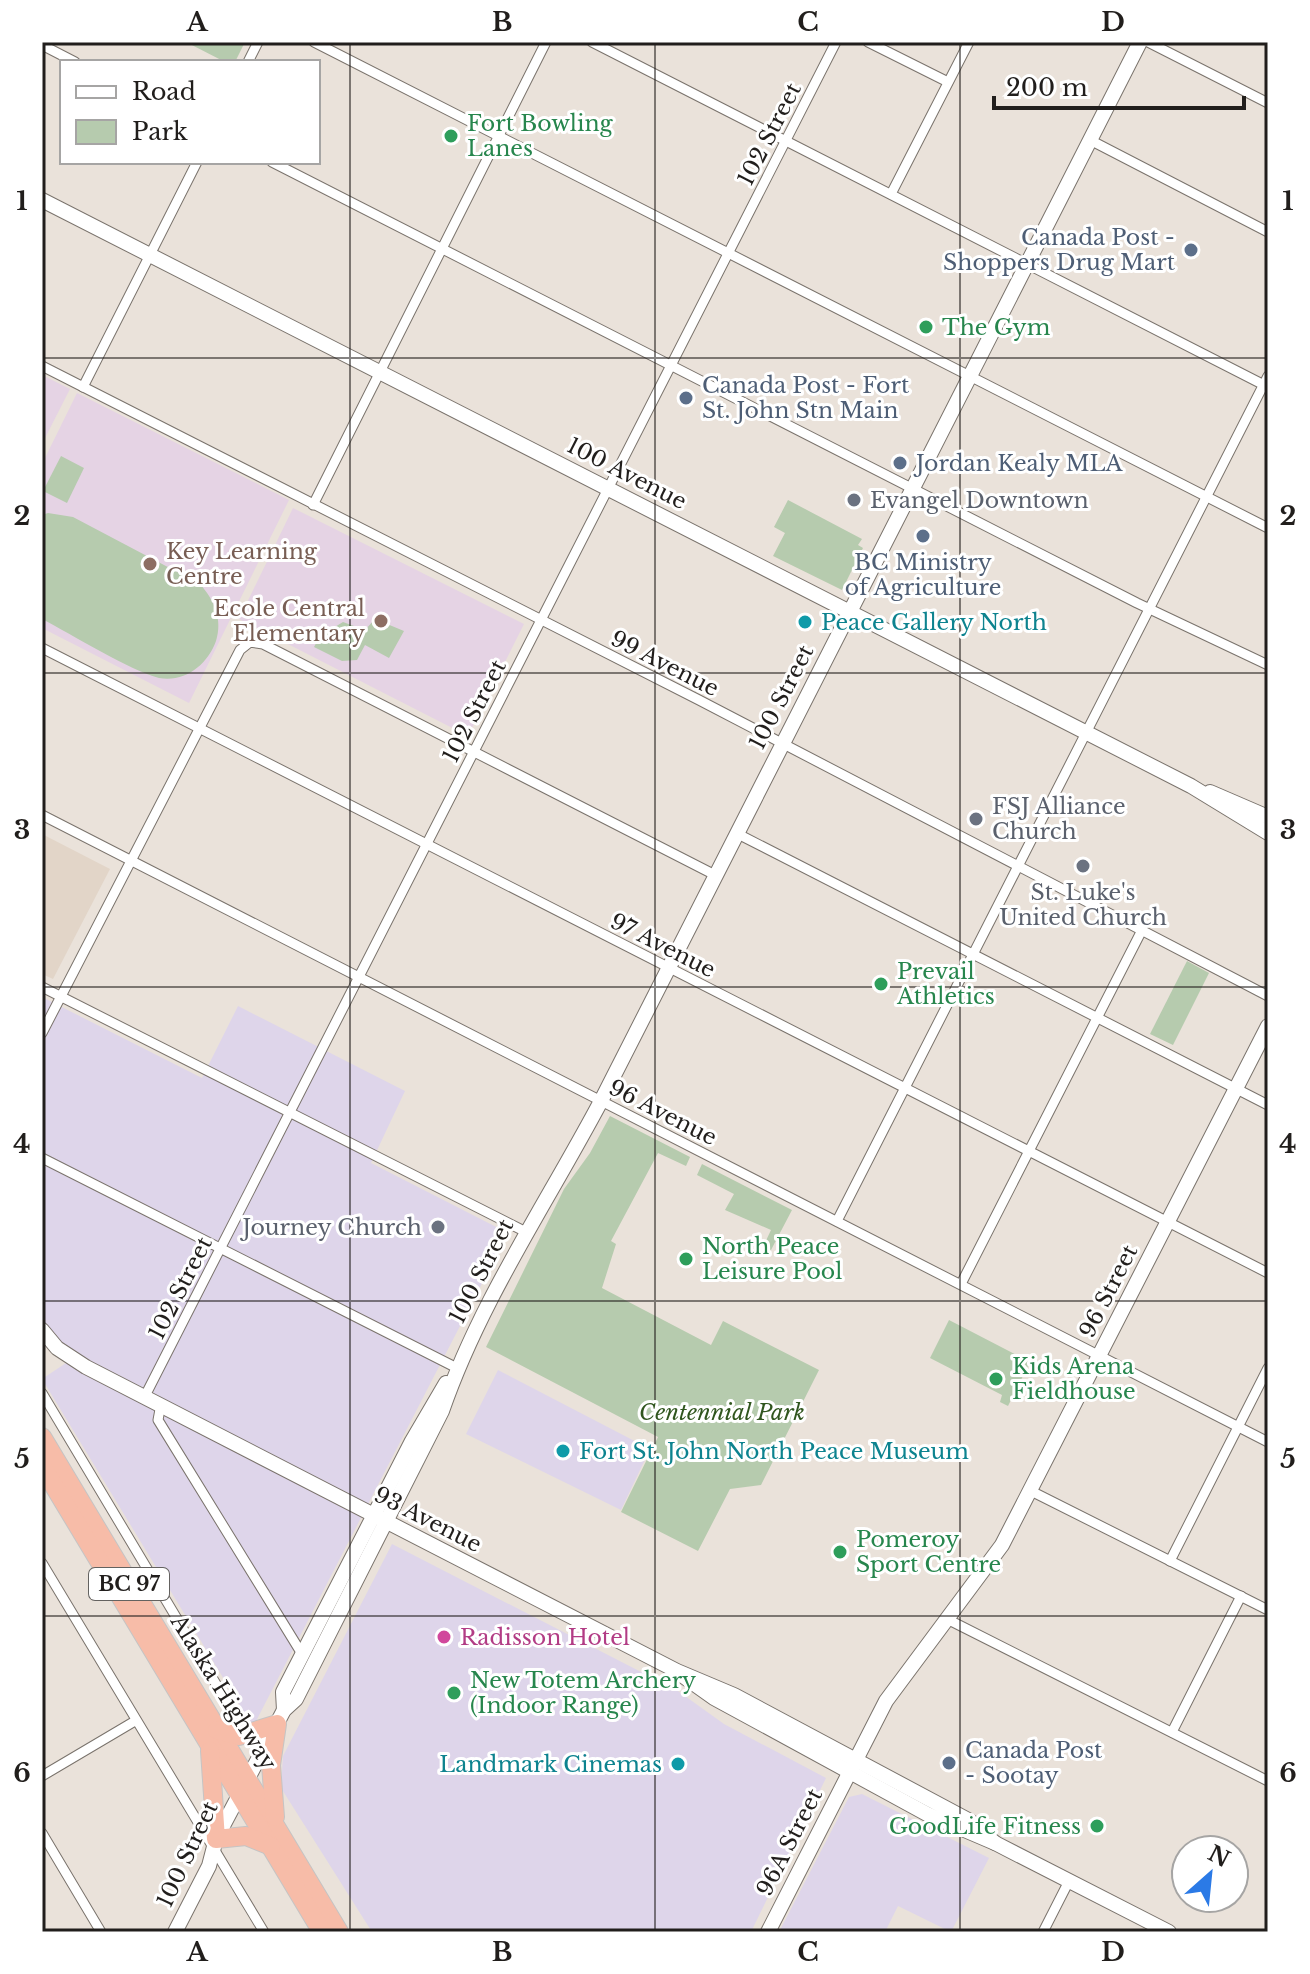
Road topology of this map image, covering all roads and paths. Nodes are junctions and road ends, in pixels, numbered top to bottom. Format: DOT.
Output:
graph roads {
  1 [pos="258,42"];
  2 [pos="314,42"];
  3 [pos="546,42"];
  4 [pos="592,42"];
  5 [pos="836,42"];
  6 [pos="868,42"];
  7 [pos="969,42"];
  8 [pos="1140,42"];
  9 [pos="1148,42"];
  10 [pos="42,45"];
  11 [pos="71,60"];
  12 [pos="249,60"];
  13 [pos="948,82"];
  14 [pos="1268,103"];
  15 [pos="499,136"];
  16 [pos="1090,140"];
  17 [pos="785,141"];
  18 [pos="196,164"];
  19 [pos="276,164"];
  20 [pos="891,194"];
  21 [pos="42,200"];
  22 [pos="1268,232"];
  23 [pos="442,248"];
  24 [pos="728,253"];
  25 [pos="150,255"];
  26 [pos="1028,264"];
  27 [pos="671,365"];
  28 [pos="42,366"];
  29 [pos="379,372"];
  30 [pos="970,376"];
  31 [pos="1267,383"];
  32 [pos="83,387"];
  33 [pos="608,488"];
  34 [pos="913,489"];
  35 [pos="1206,497"];
  36 [pos="313,505"];
  37 [pos="1268,528"];
  38 [pos="1149,608"];
  39 [pos="849,611"];
  40 [pos="541,620"];
  41 [pos="42,648"];
  42 [pos="1268,665"];
  43 [pos="199,729"];
  44 [pos="1086,732"];
  45 [pos="782,744"];
  46 [pos="473,751"];
  47 [pos="1191,786"];
  48 [pos="42,815"];
  49 [pos="1268,817"];
  50 [pos="736,833"];
  51 [pos="1268,833"];
  52 [pos="427,843"];
  53 [pos="131,861"];
  54 [pos="1017,865"];
  55 [pos="715,875"];
  56 [pos="1141,932"];
  57 [pos="971,955"];
  58 [pos="668,968"];
  59 [pos="358,978"];
  60 [pos="42,987"];
  61 [pos="1268,996"];
  62 [pos="61,997"];
  63 [pos="1097,1018"];
  64 [pos="1268,1026"];
  65 [pos="42,1033"];
  66 [pos="903,1088"];
  67 [pos="1236,1089"];
  68 [pos="601,1101"];
  69 [pos="1268,1105"];
  70 [pos="290,1112"];
  71 [pos="1027,1151"];
  72 [pos="42,1158"];
  73 [pos="837,1221"];
  74 [pos="1168,1223"];
  75 [pos="526,1232"];
  76 [pos="220,1249"];
  77 [pos="1268,1273"];
  78 [pos="961,1284"];
  79 [pos="42,1330"];
  80 [pos="1100,1356"];
  81 [pos="457,1368"];
  82 [pos="1268,1368"];
  83 [pos="42,1393"];
  84 [pos="145,1396"];
  85 [pos="161,1404"];
  86 [pos="1238,1427"];
  87 [pos="42,1437"];
  88 [pos="1268,1442"];
  89 [pos="42,1466"];
  90 [pos="1031,1491"];
  91 [pos="379,1519"];
  92 [pos="1170,1561"];
  93 [pos="42,1563"];
  94 [pos="336,1588"];
  95 [pos="1241,1596"];
  96 [pos="1268,1610"];
  97 [pos="947,1619"];
  98 [pos="327,1638"];
  99 [pos="302,1654"];
  100 [pos="231,1709"];
  101 [pos="281,1717"];
  102 [pos="135,1721"];
  103 [pos="1172,1732"];
  104 [pos="213,1738"];
  105 [pos="852,1766"];
  106 [pos="42,1776"];
  107 [pos="249,1778"];
  108 [pos="1268,1781"];
  109 [pos="239,1796"];
  110 [pos="276,1823"];
  111 [pos="42,1833"];
  112 [pos="215,1843"];
  113 [pos="271,1846"];
  114 [pos="1069,1881"];
  115 [pos="101,1932"];
  116 [pos="175,1932"];
  117 [pos="264,1932"];
  118 [pos="322,1932"];
  119 [pos="339,1932"];
  120 [pos="768,1932"];
  121 [pos="1043,1932"];
  122 [pos="1169,1932"];
  1 -- 12 [label="street"];
  2 -- 15 [label="street"];
  3 -- 15 [label="street"];
  4 -- 17 [label="street"];
  5 -- 17 [label="street, 102 Street"];
  6 -- 13 [label="street"];
  7 -- 13 [label="street"];
  8 -- 16 [label="main road, 100 Street"];
  9 -- 14 [label="street"];
  10 -- 11 [label="street"];
  13 -- 20 [label="street"];
  15 -- 23 [label="street"];
  15 -- 24 [label="street"];
  16 -- 22 [label="street"];
  16 -- 26 [label="main road, 100 Street"];
  17 -- 20 [label="street"];
  17 -- 24 [label="street, 102 Street"];
  18 -- 25 [label="street"];
  19 -- 23 [label="street"];
  20 -- 26 [label="street"];
  21 -- 25 [label="main road, 100 Avenue"];
  23 -- 27 [label="street"];
  23 -- 29 [label="street"];
  24 -- 27 [label="street, 102 Street"];
  24 -- 30 [label="street"];
  25 -- 29 [label="main road, 100 Avenue"];
  25 -- 32 [label="street"];
  26 -- 30 [label="main road, 100 Street"];
  26 -- 31 [label="street"];
  27 -- 33 [label="street, 102 Street"];
  27 -- 34 [label="street"];
  28 -- 32 [label="street, 99 Avenue"];
  29 -- 33 [label="main road, 100 Avenue"];
  29 -- 36 [label="street"];
  30 -- 34 [label="main road, 100 Street"];
  30 -- 35 [label="street"];
  31 -- 35 [label="street"];
  32 -- 36 [label="street, 99 Avenue"];
  33 -- 39 [label="main road, 100 Avenue"];
  33 -- 40 [label="street, 102 Street"];
  34 -- 38 [label="street"];
  34 -- 39 [label="main road, 100 Street"];
  35 -- 37 [label="street"];
  35 -- 38 [label="street"];
  36 -- 40 [label="street, 99 Avenue"];
  38 -- 42 [label="street"];
  38 -- 44 [label="street"];
  39 -- 44 [label="main road, 100 Avenue"];
  39 -- 45 [label="main road, 100 Street"];
  40 -- 45 [label="street, 99 Avenue"];
  40 -- 46 [label="street, 102 Street"];
  41 -- 43 [label="street, 97 Avenue"];
  43 -- 46 [label="street"];
  43 -- 52 [label="street, 97 Avenue"];
  43 -- 53 [label="street"];
  44 -- 47 [label="main road, 100 Avenue"];
  44 -- 54 [label="street"];
  45 -- 50 [label="main road, 100 Street"];
  45 -- 54 [label="street, 99 Avenue"];
  46 -- 52 [label="street, 102 Street"];
  46 -- 55 [label="street"];
  47 -- 49 [label="main road, 100 Avenue"];
  47 -- 51 [label="main road, 100 Avenue"];
  48 -- 53 [label="street, 96 Avenue"];
  50 -- 55 [label="main road, 100 Street"];
  50 -- 57 [label="street"];
  52 -- 58 [label="street, 97 Avenue"];
  52 -- 59 [label="street, 102 Street"];
  53 -- 59 [label="street, 96 Avenue"];
  53 -- 62 [label="street"];
  54 -- 56 [label="street, 99 Avenue"];
  54 -- 57 [label="street"];
  55 -- 58 [label="main road, 100 Street"];
  56 -- 61 [label="street, 99 Avenue"];
  56 -- 63 [label="street"];
  57 -- 63 [label="street"];
  57 -- 66 [label="street"];
  58 -- 66 [label="street, 97 Avenue"];
  58 -- 68 [label="main road, 100 Street"];
  59 -- 68 [label="street, 96 Avenue"];
  59 -- 70 [label="street, 102 Street"];
  60 -- 62 [label="street"];
  62 -- 65 [label="street"];
  62 -- 70 [label="street"];
  63 -- 67 [label="street"];
  63 -- 71 [label="street"];
  64 -- 67 [label="main road, 96 Street"];
  66 -- 71 [label="street, 97 Avenue"];
  66 -- 73 [label="street"];
  67 -- 69 [label="street"];
  67 -- 74 [label="main road, 96 Street"];
  68 -- 73 [label="street, 96 Avenue"];
  68 -- 75 [label="main road, 100 Street"];
  70 -- 75 [label="street"];
  70 -- 76 [label="street, 102 Street"];
  71 -- 74 [label="street, 97 Avenue"];
  71 -- 78 [label="street"];
  72 -- 76 [label="street"];
  73 -- 78 [label="street, 96 Avenue"];
  74 -- 77 [label="street, 97 Avenue"];
  74 -- 80 [label="main road, 96 Street"];
  75 -- 81 [label="main road, 100 Street"];
  76 -- 81 [label="street"];
  76 -- 84 [label="street, 102 Street"];
  78 -- 80 [label="street, 96 Avenue"];
  79 -- 84 [label="main road, 93 Avenue"];
  80 -- 86 [label="street, 96 Avenue"];
  80 -- 90 [label="main road, 96 Street"];
  81 -- 91 [label="main road, 100 Street"];
  82 -- 86 [label="street"];
  83 -- 100 [label="street"];
  84 -- 85 [label="main road, 93 Avenue"];
  85 -- 91 [label="main road, 93 Avenue"];
  85 -- 99 [label="street"];
  86 -- 88 [label="street, 96 Avenue"];
  86 -- 92 [label="street"];
  87 -- 104 [label="highway, Alaska Highway / BC 97"];
  89 -- 104 [label="highway, Alaska Highway / BC 97"];
  90 -- 92 [label="street"];
  90 -- 97 [label="main road, 96 Street"];
  91 -- 94 [label="main road, 100 Street"];
  91 -- 98 [label="main road, 100 Street"];
  91 -- 105 [label="main road, 93 Avenue"];
  92 -- 95 [label="street"];
  93 -- 102 [label="street"];
  94 -- 98 [label="main road"];
  94 -- 99 [label="main road, 100 Street"];
  95 -- 96 [label="street"];
  95 -- 103 [label="street"];
  97 -- 103 [label="street"];
  97 -- 105 [label="main road, 96 Street"];
  98 -- 101 [label="main road, 100 Street"];
  99 -- 101 [label="main road, 100 Street"];
  101 -- 104 [label="highway"];
  101 -- 107 [label="main road, 100 Street"];
  101 -- 110 [label="highway"];
  102 -- 106 [label="street"];
  102 -- 112 [label="street"];
  103 -- 108 [label="street"];
  104 -- 107 [label="highway, Alaska Highway / BC 97"];
  104 -- 109 [label="highway, Alaska Highway / BC 97"];
  104 -- 112 [label="highway"];
  105 -- 114 [label="main road, 93 Avenue"];
  105 -- 120 [label="main road, 96A Street"];
  107 -- 109 [label="main road, 100 Street"];
  107 -- 110 [label="highway, Alaska Highway / BC 97"];
  109 -- 112 [label="main road, 100 Street"];
  109 -- 113 [label="highway, Alaska Highway / BC 97"];
  110 -- 119 [label="highway, Alaska Highway / BC 97"];
  111 -- 115 [label="street"];
  112 -- 113 [label="highway"];
  112 -- 116 [label="main road, 100 Street"];
  112 -- 117 [label="street"];
  113 -- 118 [label="highway, Alaska Highway / BC 97"];
  114 -- 121 [label="street"];
  114 -- 122 [label="main road, 93 Avenue"];
}
